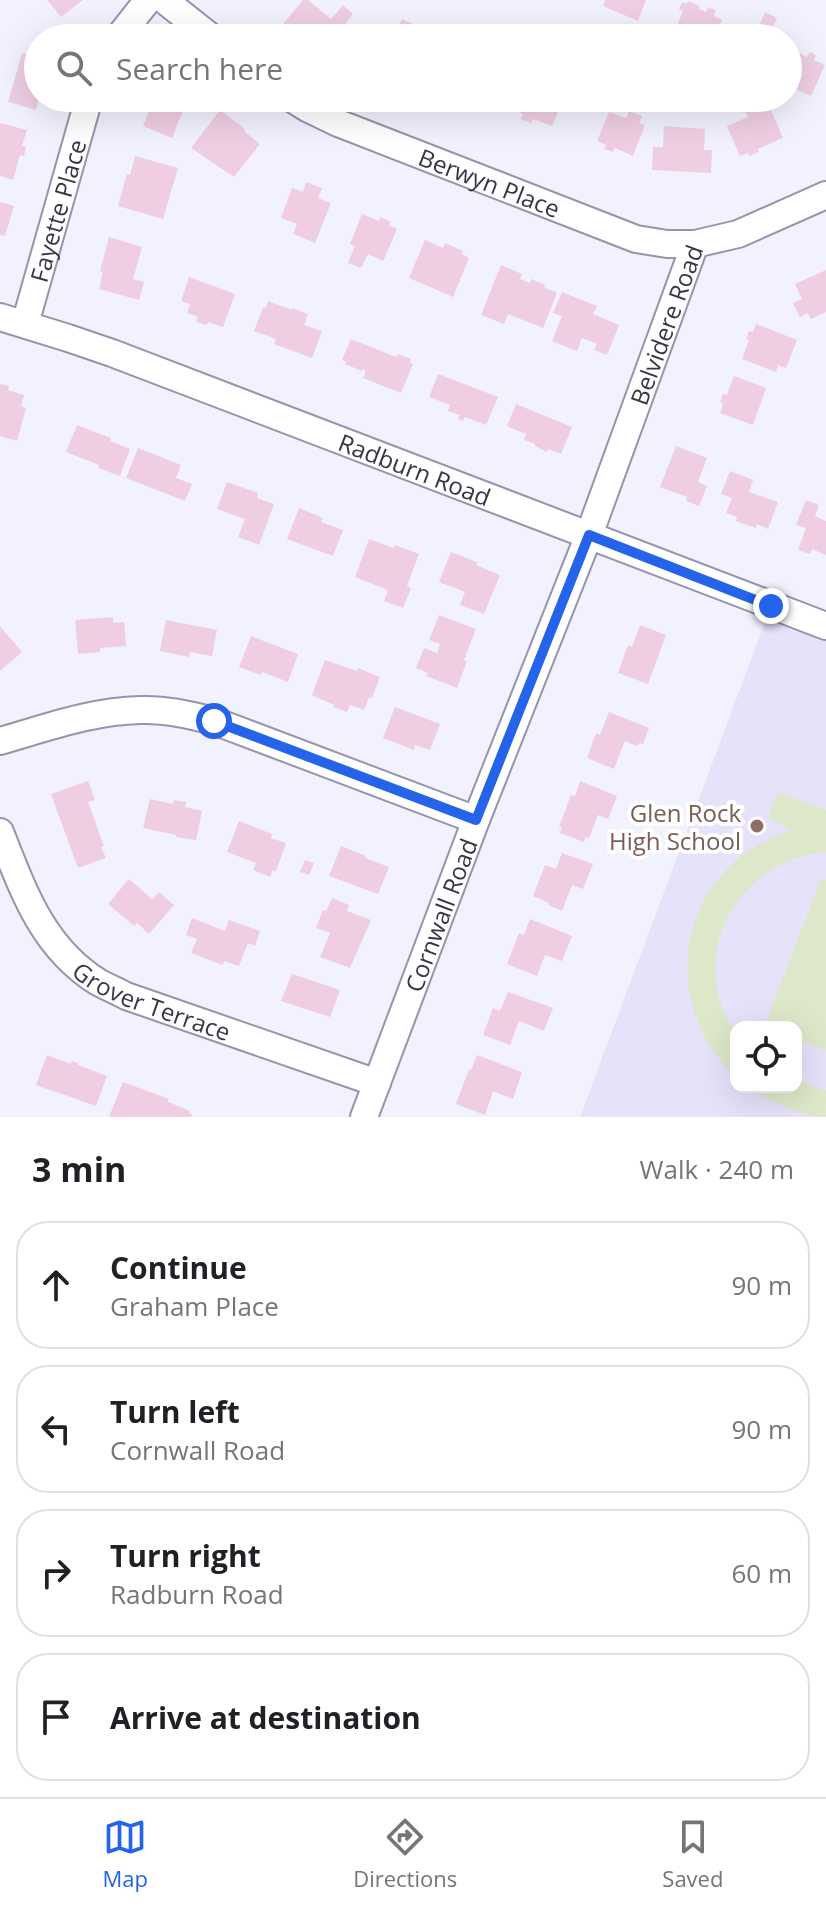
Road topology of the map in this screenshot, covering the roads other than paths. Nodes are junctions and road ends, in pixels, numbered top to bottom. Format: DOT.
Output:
graph roads {
  1 [pos="148,0"];
  2 [pos="164,0"];
  3 [pos="129,24"];
  4 [pos="194,24"];
  5 [pos="84,112"];
  6 [pos="315,112"];
  7 [pos="826,195"];
  8 [pos="695,244"];
  9 [pos="12,321"];
  10 [pos="589,535"];
  11 [pos="826,626"];
  12 [pos="0,741"];
  13 [pos="476,820"];
  14 [pos="3,850"];
  15 [pos="377,1083"];
  16 [pos="364,1117"];
  1 -- 3 [label="street"];
  2 -- 4 [label="street"];
  5 -- 9 [label="street, Fayette Place"];
  6 -- 8 [label="street, Berwyn Place"];
  7 -- 8 [label="street, Belvidere Road"];
  8 -- 10 [label="street, Belvidere Road"];
  9 -- 10 [label="street, Radburn Road"];
  10 -- 11 [label="street, Radburn Road"];
  10 -- 13 [label="street, Cornwall Road"];
  12 -- 13 [label="street"];
  13 -- 15 [label="street, Cornwall Road"];
  14 -- 15 [label="street, Grover Terrace"];
  15 -- 16 [label="street, Cornwall Road"];
}
